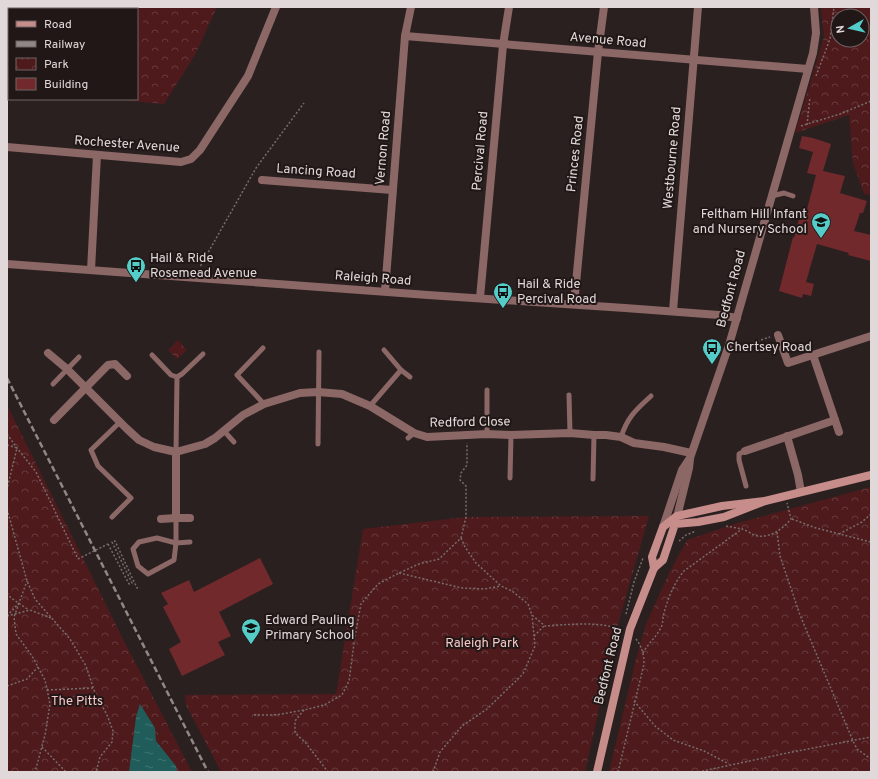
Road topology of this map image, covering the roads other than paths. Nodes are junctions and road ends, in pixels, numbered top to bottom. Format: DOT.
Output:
graph roads {
  1 [pos="276,7"];
  2 [pos="411,7"];
  3 [pos="509,7"];
  4 [pos="604,7"];
  5 [pos="698,7"];
  6 [pos="814,7"];
  7 [pos="405,36"];
  8 [pos="503,45"];
  9 [pos="598,52"];
  10 [pos="693,60"];
  11 [pos="808,69"];
  12 [pos="7,147"];
  13 [pos="97,155"];
  14 [pos="262,180"];
  15 [pos="392,190"];
  16 [pos="772,196"];
  17 [pos="793,196"];
  18 [pos="7,264"];
  19 [pos="91,270"];
  20 [pos="385,292"];
  21 [pos="480,298"];
  22 [pos="574,304"];
  23 [pos="673,311"];
  24 [pos="737,318"];
  25 [pos="778,335"];
  26 [pos="871,336"];
  27 [pos="263,348"];
  28 [pos="384,350"];
  29 [pos="319,352"];
  30 [pos="48,353"];
  31 [pos="203,354"];
  32 [pos="152,355"];
  33 [pos="813,355"];
  34 [pos="79,357"];
  35 [pos="67,369"];
  36 [pos="401,370"];
  37 [pos="127,376"];
  38 [pos="177,376"];
  39 [pos="410,377"];
  40 [pos="53,384"];
  41 [pos="86,387"];
  42 [pos="487,390"];
  43 [pos="318,392"];
  44 [pos="569,395"];
  45 [pos="651,396"];
  46 [pos="264,404"];
  47 [pos="370,406"];
  48 [pos="54,420"];
  49 [pos="835,420"];
  50 [pos="120,422"];
  51 [pos="224,431"];
  52 [pos="839,432"];
  53 [pos="570,433"];
  54 [pos="487,434"];
  55 [pos="511,435"];
  56 [pos="594,435"];
  57 [pos="787,436"];
  58 [pos="621,437"];
  59 [pos="234,442"];
  60 [pos="318,444"];
  61 [pos="745,451"];
  62 [pos="176,452"];
  63 [pos="690,456"];
  64 [pos="871,475"];
  65 [pos="510,478"];
  66 [pos="593,479"];
  67 [pos="746,486"];
  68 [pos="801,492"];
  69 [pos="112,517"];
  70 [pos="176,518"];
  71 [pos="190,518"];
  72 [pos="673,518"];
  73 [pos="161,519"];
  74 [pos="190,542"];
  75 [pos="176,543"];
  76 [pos="654,568"];
  77 [pos="597,772"];
  1 -- 13 [label="street, Rochester Avenue"];
  2 -- 7 [label="street, Vernon Road"];
  3 -- 8 [label="street, Percival Road"];
  4 -- 9 [label="street, Princes Road"];
  5 -- 10 [label="street, Westbourne Road"];
  6 -- 11 [label="street, Bedfont Road"];
  7 -- 8 [label="street, Avenue Road"];
  7 -- 15 [label="street, Vernon Road"];
  8 -- 9 [label="street, Avenue Road"];
  8 -- 21 [label="street, Percival Road"];
  9 -- 10 [label="street, Avenue Road"];
  9 -- 22 [label="street, Princes Road"];
  10 -- 11 [label="street, Avenue Road"];
  10 -- 23 [label="street, Westbourne Road"];
  11 -- 16 [label="street, Bedfont Road"];
  12 -- 13 [label="street, Rochester Avenue"];
  13 -- 19 [label="street"];
  14 -- 15 [label="street, Lancing Road"];
  15 -- 20 [label="street, Vernon Road"];
  16 -- 17 [label="lane"];
  16 -- 24 [label="street, Bedfont Road"];
  18 -- 19 [label="street, Raleigh Road"];
  19 -- 20 [label="street, Raleigh Road"];
  20 -- 21 [label="street, Raleigh Road"];
  21 -- 22 [label="street, Raleigh Road"];
  22 -- 23 [label="street, Raleigh Road"];
  23 -- 24 [label="street, Raleigh Road"];
  24 -- 63 [label="street, Bedfont Road"];
  25 -- 33 [label="street"];
  26 -- 33 [label="street"];
  27 -- 46 [label="lane"];
  28 -- 36 [label="lane"];
  29 -- 43 [label="lane"];
  30 -- 35 [label="street, Redford Close"];
  31 -- 38 [label="lane"];
  32 -- 38 [label="lane"];
  33 -- 49 [label="street"];
  34 -- 35 [label="lane"];
  35 -- 40 [label="lane"];
  35 -- 41 [label="street, Redford Close"];
  36 -- 39 [label="lane"];
  36 -- 47 [label="lane"];
  37 -- 41 [label="street"];
  38 -- 62 [label="lane"];
  41 -- 48 [label="street"];
  41 -- 50 [label="street, Redford Close"];
  42 -- 54 [label="lane"];
  43 -- 46 [label="street, Redford Close"];
  43 -- 47 [label="street, Redford Close"];
  43 -- 60 [label="lane"];
  44 -- 53 [label="lane"];
  45 -- 58 [label="lane"];
  46 -- 51 [label="street, Redford Close"];
  47 -- 54 [label="street, Redford Close"];
  49 -- 52 [label="street"];
  49 -- 57 [label="street"];
  50 -- 62 [label="street, Redford Close"];
  50 -- 69 [label="lane"];
  51 -- 59 [label="lane"];
  51 -- 62 [label="street, Redford Close"];
  53 -- 55 [label="street, Redford Close"];
  53 -- 56 [label="street, Redford Close"];
  54 -- 55 [label="street, Redford Close"];
  55 -- 65 [label="lane"];
  56 -- 58 [label="street, Redford Close"];
  56 -- 66 [label="lane"];
  57 -- 61 [label="street"];
  57 -- 68 [label="street"];
  58 -- 63 [label="street, Redford Close"];
  61 -- 67 [label="lane"];
  62 -- 70 [label="street"];
  63 -- 72 [label="street, Bedfont Road"];
  64 -- 68 [label="street"];
  68 -- 72 [label="street"];
  70 -- 71 [label="street"];
  70 -- 73 [label="street"];
  70 -- 75 [label="lane"];
  72 -- 76 [label="street, Bedfont Road"];
  72 -- 76 [label="street, Bedfont Road"];
  74 -- 75 [label="lane"];
  75 -- 75 [label="lane"];
  76 -- 77 [label="street, Bedfont Road"];
}
